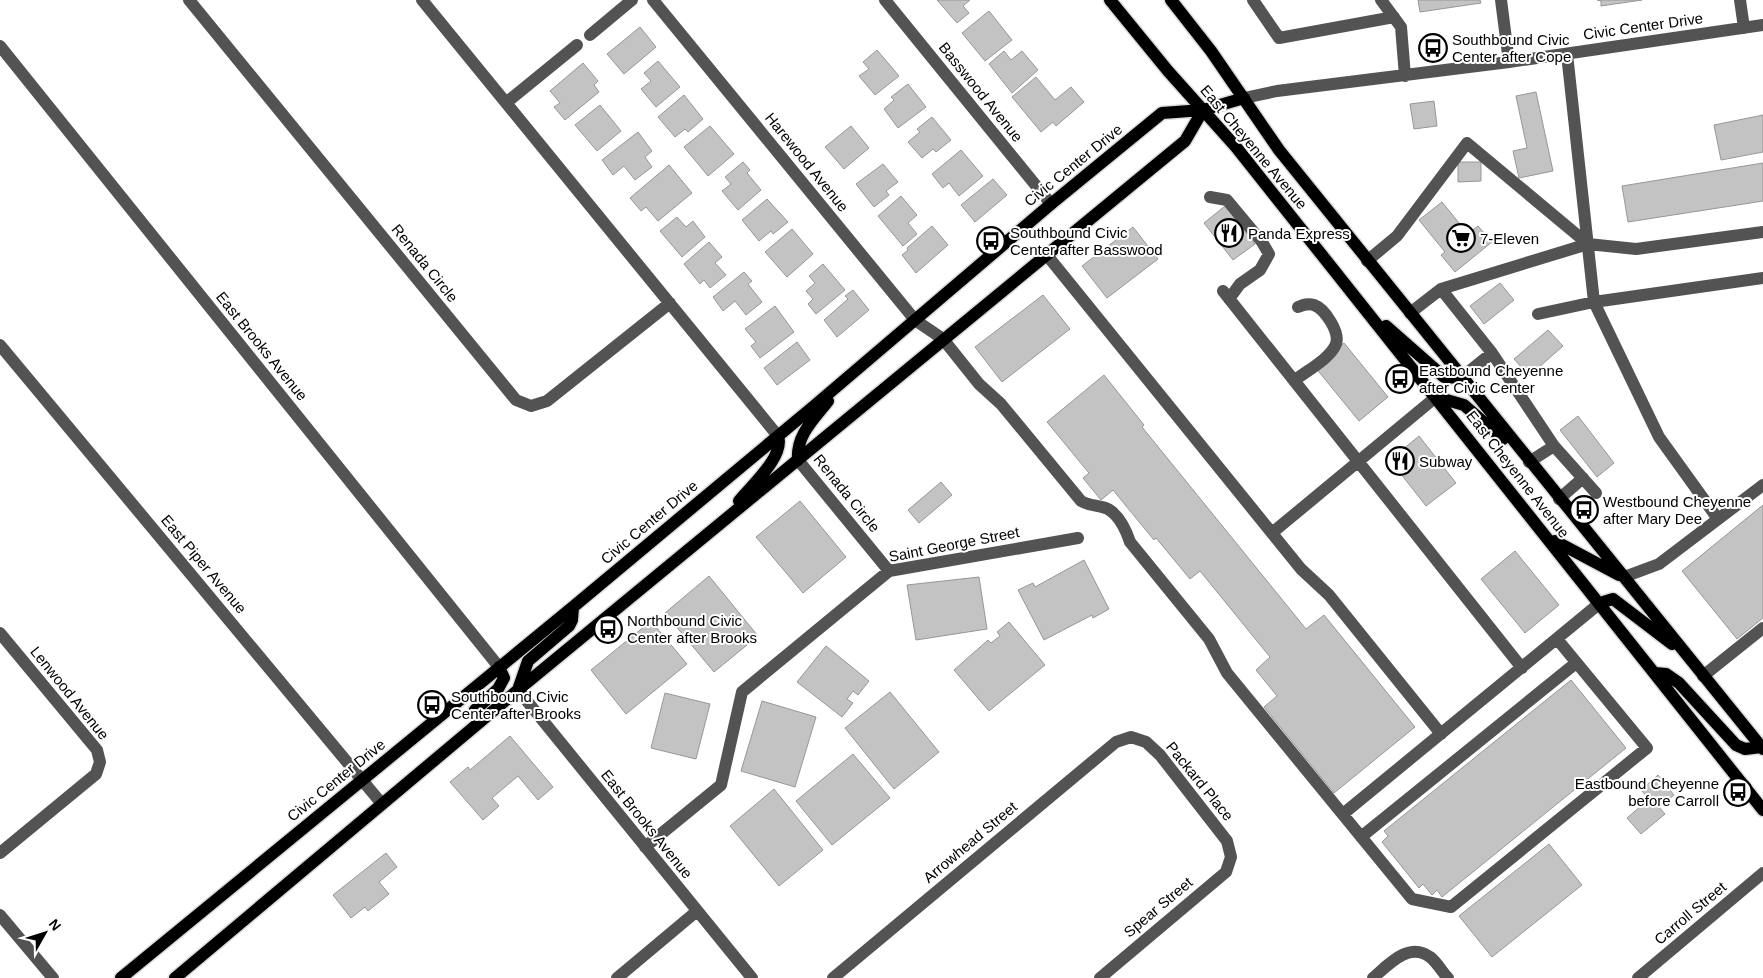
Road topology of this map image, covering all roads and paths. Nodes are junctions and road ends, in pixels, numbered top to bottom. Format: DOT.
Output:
graph roads {
  1 [pos="189,0"];
  2 [pos="422,0"];
  3 [pos="632,0"];
  4 [pos="653,0"];
  5 [pos="885,0"];
  6 [pos="1110,0"];
  7 [pos="1171,0"];
  8 [pos="1253,0"];
  9 [pos="1381,0"];
  10 [pos="1500,0"];
  11 [pos="1740,0"];
  12 [pos="1394,17"];
  13 [pos="1763,25"];
  14 [pos="1744,28"];
  15 [pos="590,35"];
  16 [pos="0,46"];
  17 [pos="577,46"];
  18 [pos="1567,54"];
  19 [pos="1509,62"];
  20 [pos="1405,76"];
  21 [pos="1244,98"];
  22 [pos="507,102"];
  23 [pos="1203,110"];
  24 [pos="1210,197"];
  25 [pos="1051,204"];
  26 [pos="1763,232"];
  27 [pos="1588,244"];
  28 [pos="1046,254"];
  29 [pos="1367,260"];
  30 [pos="1763,278"];
  31 [pos="1441,289"];
  32 [pos="1594,302"];
  33 [pos="670,303"];
  34 [pos="1298,306"];
  35 [pos="1364,306"];
  36 [pos="1410,313"];
  37 [pos="1538,314"];
  38 [pos="915,320"];
  39 [pos="943,339"];
  40 [pos="0,345"];
  41 [pos="1492,353"];
  42 [pos="1461,378"];
  43 [pos="845,379"];
  44 [pos="1294,381"];
  45 [pos="1436,397"];
  46 [pos="778,436"];
  47 [pos="1554,446"];
  48 [pos="798,460"];
  49 [pos="1358,462"];
  50 [pos="1529,462"];
  51 [pos="1583,478"];
  52 [pos="1763,485"];
  53 [pos="1596,493"];
  54 [pos="1559,499"];
  55 [pos="1718,519"];
  56 [pos="720,524"];
  57 [pos="1272,534"];
  58 [pos="1546,536"];
  59 [pos="1078,538"];
  60 [pos="889,571"];
  61 [pos="1624,577"];
  62 [pos="1600,603"];
  63 [pos="573,607"];
  64 [pos="1763,628"];
  65 [pos="0,633"];
  66 [pos="1557,639"];
  67 [pos="1686,654"];
  68 [pos="1576,663"];
  69 [pos="500,667"];
  70 [pos="1522,668"];
  71 [pos="1655,673"];
  72 [pos="1703,676"];
  73 [pos="518,690"];
  74 [pos="480,722"];
  75 [pos="1440,734"];
  76 [pos="1131,737"];
  77 [pos="1762,747"];
  78 [pos="362,779"];
  79 [pos="382,804"];
  80 [pos="1763,810"];
  81 [pos="1343,814"];
  82 [pos="1361,837"];
  83 [pos="645,847"];
  84 [pos="0,853"];
  85 [pos="1230,857"];
  86 [pos="1763,873"];
  87 [pos="697,911"];
  88 [pos="0,915"];
  89 [pos="53,978"];
  90 [pos="121,978"];
  91 [pos="175,978"];
  92 [pos="617,978"];
  93 [pos="752,978"];
  94 [pos="833,978"];
  95 [pos="1100,978"];
  96 [pos="1373,978"];
  97 [pos="1448,978"];
  98 [pos="1638,978"];
  1 -- 33 [label="street, Renada Circle"];
  2 -- 22 [label="street"];
  3 -- 15 [label="street"];
  4 -- 38 [label="street, Harewood Avenue"];
  5 -- 25 [label="street, Basswood Avenue"];
  6 -- 23 [label="main road, East Cheyenne Avenue"];
  7 -- 21 [label="main road, East Cheyenne Avenue"];
  8 -- 12 [label="street"];
  9 -- 12 [label="street"];
  10 -- 19 [label="street"];
  11 -- 14 [label="street"];
  12 -- 20 [label="street"];
  13 -- 14 [label="street, Civic Center Drive"];
  14 -- 18 [label="street, Civic Center Drive"];
  16 -- 69 [label="street, East Brooks Avenue"];
  17 -- 22 [label="street"];
  18 -- 19 [label="street, Civic Center Drive"];
  18 -- 27 [label="street"];
  19 -- 20 [label="street, Civic Center Drive"];
  20 -- 21 [label="street, Civic Center Drive"];
  21 -- 23 [label="main road, Civic Center Drive"];
  21 -- 29 [label="main road, East Cheyenne Avenue"];
  22 -- 33 [label="street"];
  23 -- 25 [label="main road, Civic Center Drive"];
  23 -- 28 [label="main road"];
  23 -- 35 [label="main road, East Cheyenne Avenue"];
  24 -- 44 [label="street"];
  25 -- 38 [label="main road, Civic Center Drive"];
  26 -- 27 [label="street"];
  27 -- 29 [label="street"];
  27 -- 31 [label="street"];
  27 -- 32 [label="street"];
  28 -- 39 [label="main road"];
  28 -- 57 [label="street"];
  29 -- 36 [label="main road, East Cheyenne Avenue"];
  30 -- 32 [label="street"];
  31 -- 36 [label="street"];
  31 -- 41 [label="street"];
  32 -- 37 [label="street"];
  32 -- 55 [label="street"];
  33 -- 46 [label="street"];
  34 -- 44 [label="street"];
  35 -- 42 [label="main road"];
  35 -- 45 [label="main road, East Cheyenne Avenue"];
  36 -- 42 [label="main road, East Cheyenne Avenue"];
  38 -- 39 [label="street, Harewood Avenue"];
  38 -- 43 [label="main road, Civic Center Drive"];
  39 -- 48 [label="main road"];
  39 -- 81 [label="street, Harewood Avenue"];
  40 -- 78 [label="street, East Piper Avenue"];
  41 -- 42 [label="street"];
  41 -- 47 [label="street"];
  42 -- 50 [label="main road, East Cheyenne Avenue"];
  43 -- 46 [label="main road, Civic Center Drive"];
  43 -- 48 [label="main road"];
  44 -- 49 [label="street"];
  45 -- 49 [label="street"];
  45 -- 50 [label="main road"];
  45 -- 58 [label="main road, East Cheyenne Avenue"];
  46 -- 56 [label="main road"];
  46 -- 63 [label="main road, Civic Center Drive"];
  47 -- 50 [label="street"];
  47 -- 51 [label="street"];
  48 -- 56 [label="main road"];
  48 -- 60 [label="street, Renada Circle"];
  49 -- 57 [label="street"];
  49 -- 70 [label="street"];
  50 -- 54 [label="main road, East Cheyenne Avenue"];
  51 -- 53 [label="street"];
  51 -- 54 [label="street"];
  52 -- 55 [label="street"];
  54 -- 61 [label="main road, East Cheyenne Avenue"];
  55 -- 61 [label="street"];
  56 -- 73 [label="main road"];
  57 -- 75 [label="street"];
  58 -- 61 [label="main road"];
  58 -- 62 [label="main road, East Cheyenne Avenue"];
  59 -- 60 [label="street, Saint George Street"];
  60 -- 83 [label="street, Saint George Street"];
  61 -- 67 [label="main road, East Cheyenne Avenue"];
  62 -- 66 [label="street"];
  62 -- 67 [label="main road"];
  62 -- 71 [label="main road, East Cheyenne Avenue"];
  63 -- 69 [label="main road, Civic Center Drive"];
  63 -- 73 [label="main road"];
  64 -- 72 [label="street"];
  65 -- 84 [label="street, Lenwood Avenue"];
  66 -- 68 [label="street"];
  66 -- 70 [label="street"];
  67 -- 72 [label="main road, East Cheyenne Avenue"];
  68 -- 82 [label="street"];
  68 -- 82 [label="street, Harewood Avenue"];
  69 -- 74 [label="main road"];
  69 -- 78 [label="main road, Civic Center Drive"];
  70 -- 75 [label="street"];
  71 -- 77 [label="main road"];
  71 -- 80 [label="main road, East Cheyenne Avenue"];
  72 -- 77 [label="main road, East Cheyenne Avenue"];
  73 -- 74 [label="main road"];
  73 -- 83 [label="street, East Brooks Avenue"];
  74 -- 79 [label="main road"];
  75 -- 81 [label="street"];
  76 -- 85 [label="street, Packard Place"];
  76 -- 94 [label="street, Arrowhead Street"];
  78 -- 79 [label="street, East Piper Avenue"];
  78 -- 90 [label="main road, Civic Center Drive"];
  79 -- 91 [label="main road"];
  81 -- 82 [label="street, Harewood Avenue"];
  83 -- 87 [label="street, East Brooks Avenue"];
  85 -- 95 [label="street, Spear Street"];
  86 -- 98 [label="street, Carroll Street"];
  87 -- 92 [label="street"];
  87 -- 93 [label="street, East Brooks Avenue"];
  88 -- 89 [label="street"];
  96 -- 97 [label="street"];
}
